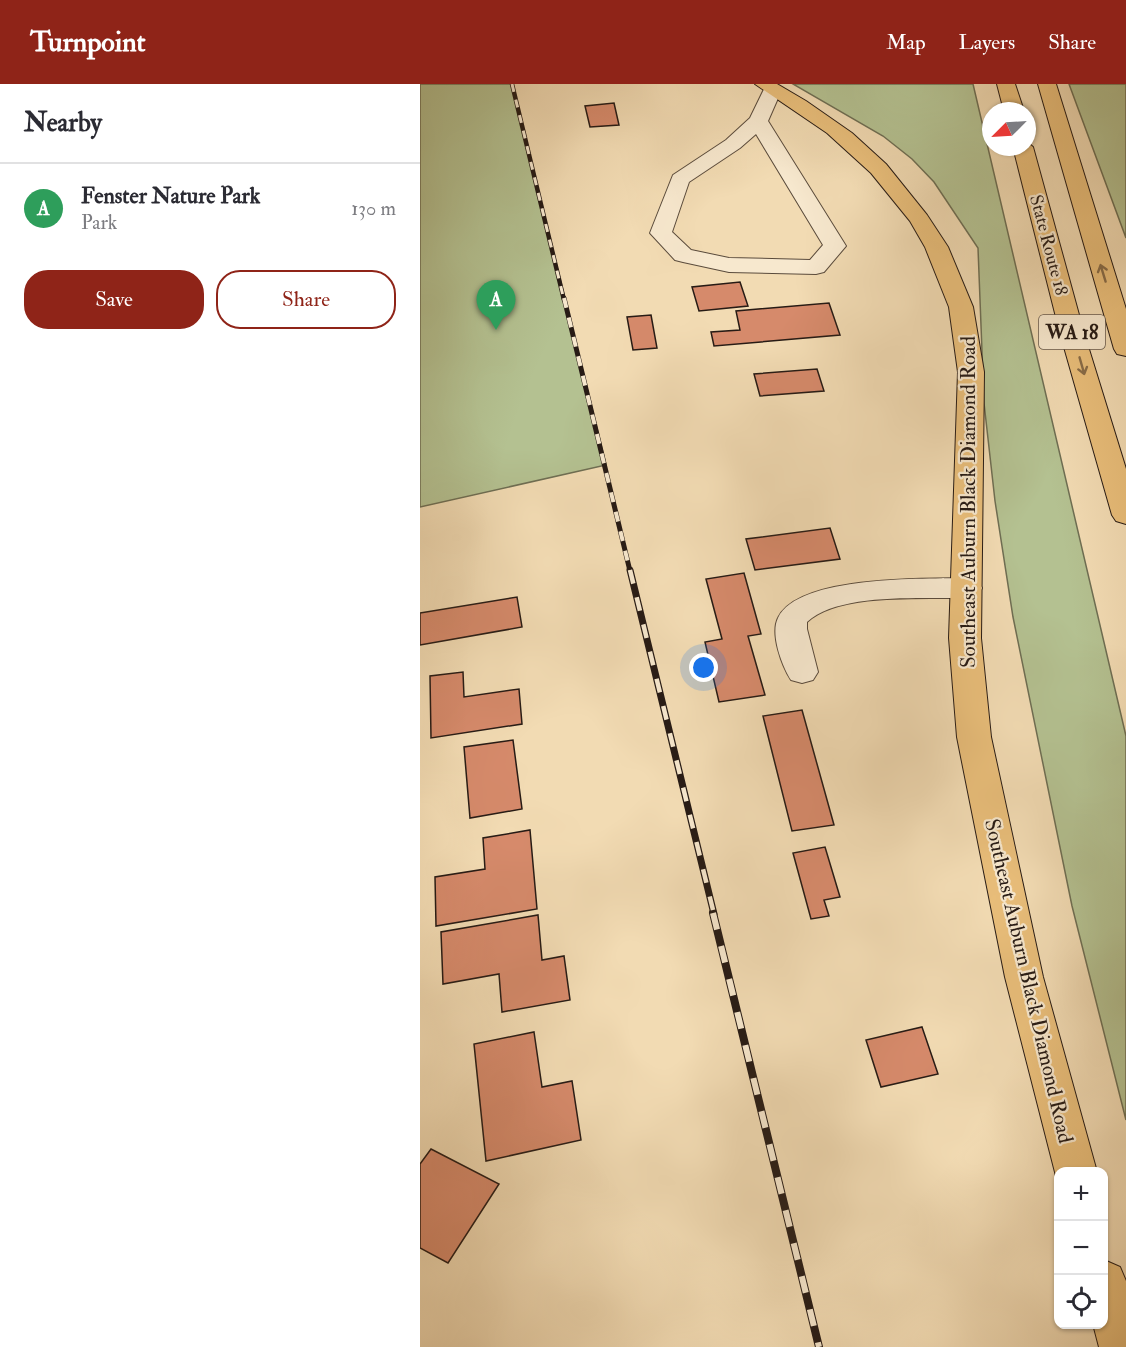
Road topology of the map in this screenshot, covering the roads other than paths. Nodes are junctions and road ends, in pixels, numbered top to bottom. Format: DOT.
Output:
graph roads {
  1 [pos="1006,84"];
  2 [pos="1047,84"];
  3 [pos="769,87"];
  4 [pos="1011,102"];
  5 [pos="758,121"];
  6 [pos="1025,156"];
  7 [pos="1126,349"];
  8 [pos="1126,515"];
  9 [pos="967,588"];
  10 [pos="802,672"];
  11 [pos="1074,1167"];
  12 [pos="1108,1296"];
  13 [pos="1123,1347"];
  1 -- 4 [label="main road"];
  7 -- 2 [label="main road, WA 18, one-way"];
  3 -- 5 [label="lane"];
  3 -- 9 [label="main road, Southeast Auburn Black Diamond Road"];
  5 -- 5 [label="lane"];
  6 -- 8 [label="main road, State Route 18 / WA 18, one-way"];
  9 -- 10 [label="lane"];
  9 -- 11 [label="main road, Southeast Auburn Black Diamond Road"];
  12 -- 13 [label="main road"];
}
